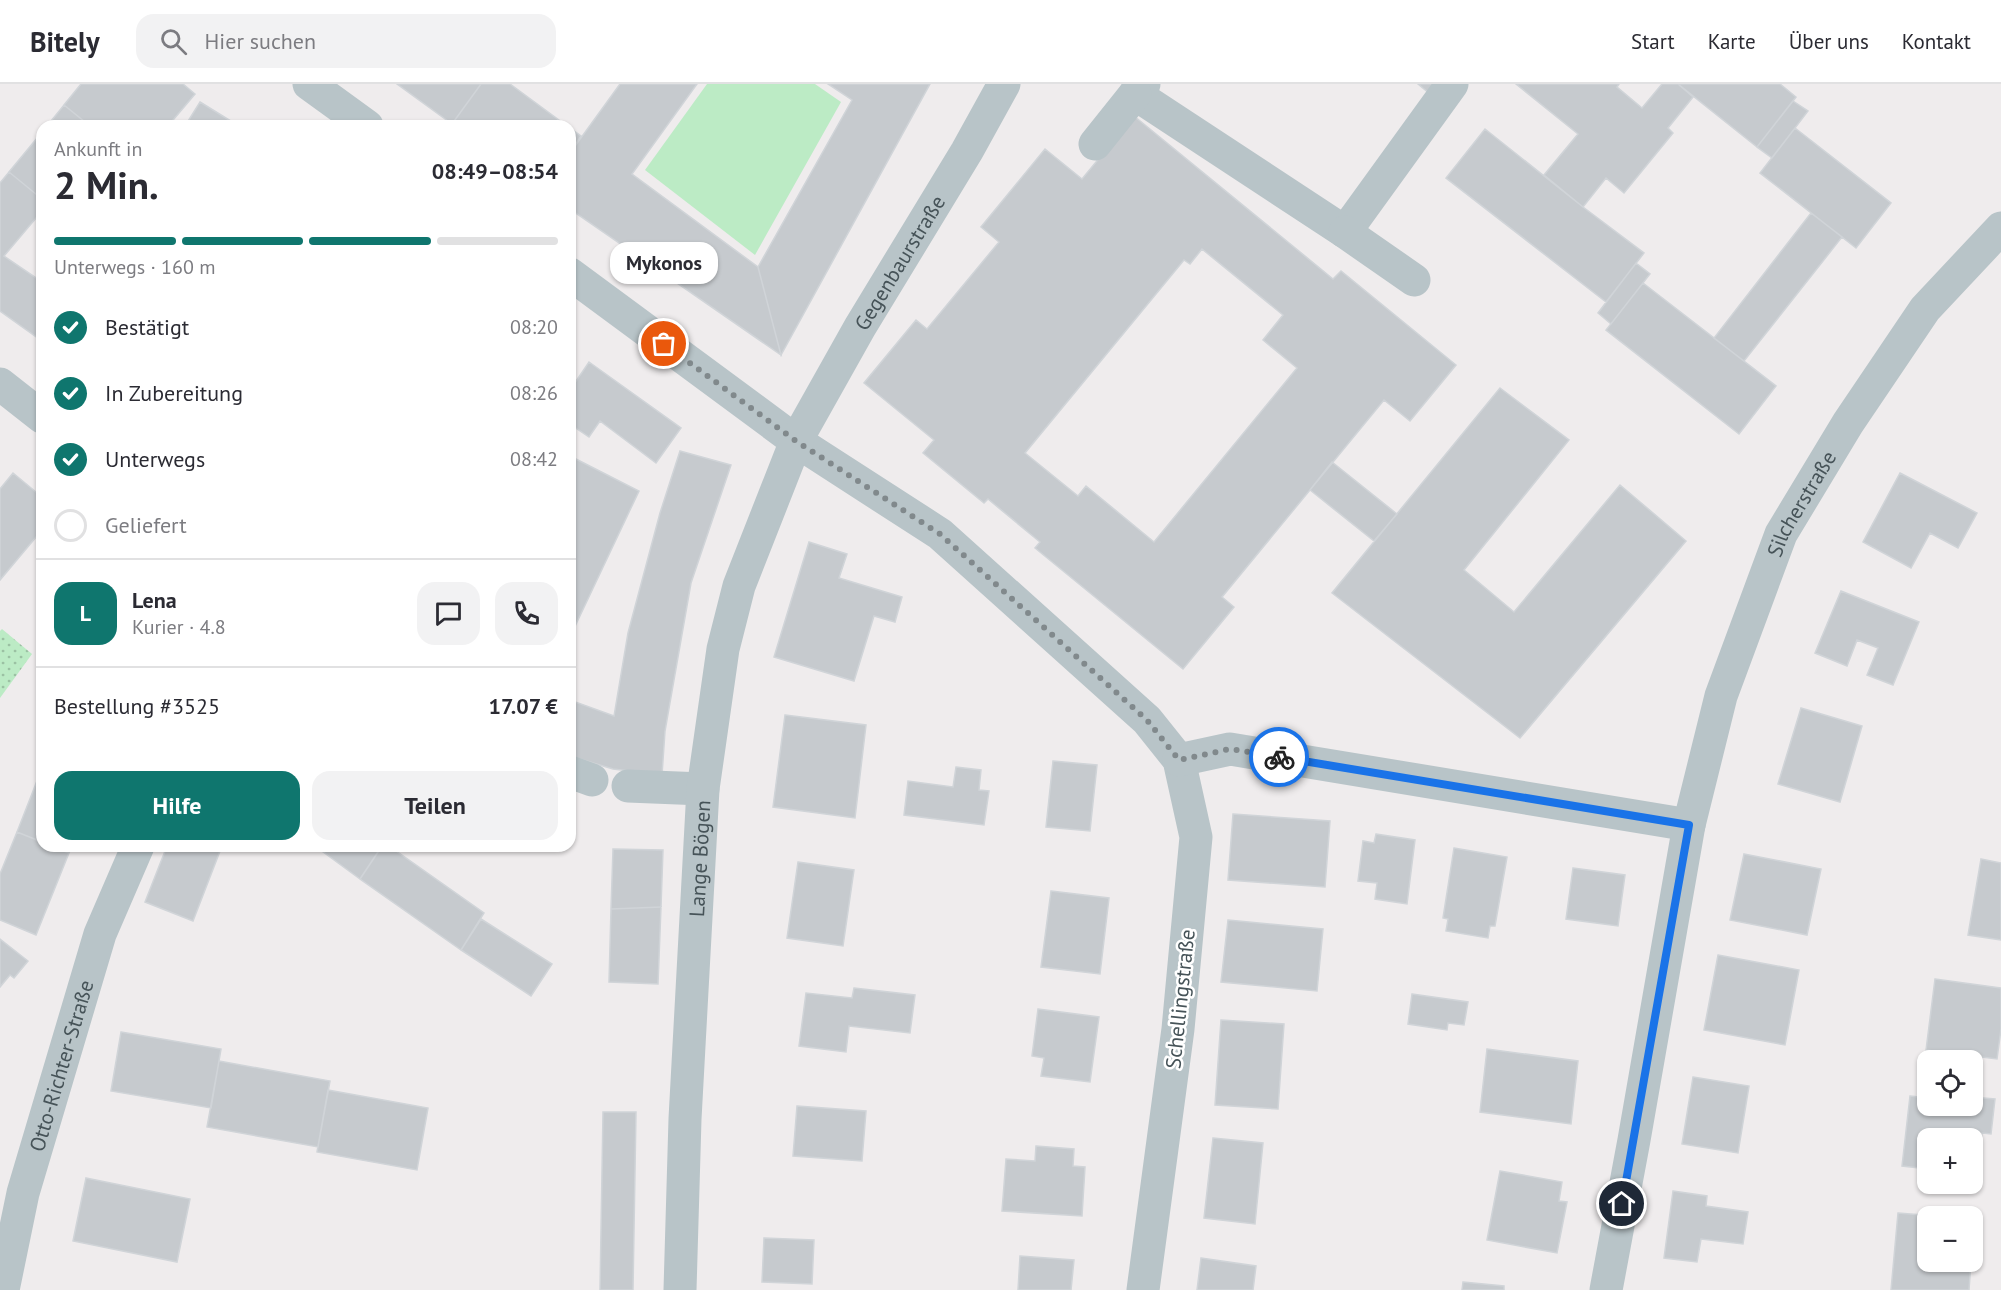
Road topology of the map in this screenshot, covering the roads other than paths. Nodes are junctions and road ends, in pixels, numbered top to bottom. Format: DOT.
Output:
graph roads {
  1 [pos="309,84"];
  2 [pos="1004,84"];
  3 [pos="1452,84"];
  4 [pos="1139,89"];
  5 [pos="359,120"];
  6 [pos="1095,144"];
  7 [pos="2001,228"];
  8 [pos="1344,232"];
  9 [pos="576,278"];
  10 [pos="1414,280"];
  11 [pos="0,384"];
  12 [pos="36,412"];
  13 [pos="796,441"];
  14 [pos="1179,760"];
  15 [pos="628,786"];
  16 [pos="703,789"];
  17 [pos="1689,825"];
  18 [pos="135,852"];
  19 [pos="3,1290"];
  20 [pos="680,1290"];
  21 [pos="1143,1290"];
  22 [pos="1606,1290"];
  1 -- 5 [label="street"];
  2 -- 13 [label="street, Gegenbaurstraße"];
  3 -- 8 [label="street"];
  4 -- 6 [label="street"];
  4 -- 8 [label="street"];
  7 -- 17 [label="street, Silcherstraße"];
  8 -- 10 [label="street"];
  9 -- 13 [label="street, Schellingstraße"];
  11 -- 12 [label="street"];
  13 -- 14 [label="street, Schellingstraße"];
  13 -- 16 [label="street, Lange Bögen"];
  14 -- 17 [label="street"];
  14 -- 21 [label="street, Schellingstraße"];
  15 -- 16 [label="street"];
  16 -- 20 [label="street, Lange Bögen"];
  17 -- 22 [label="street, Silcherstraße"];
  18 -- 19 [label="street, Otto-Richter-Straße"];
}
